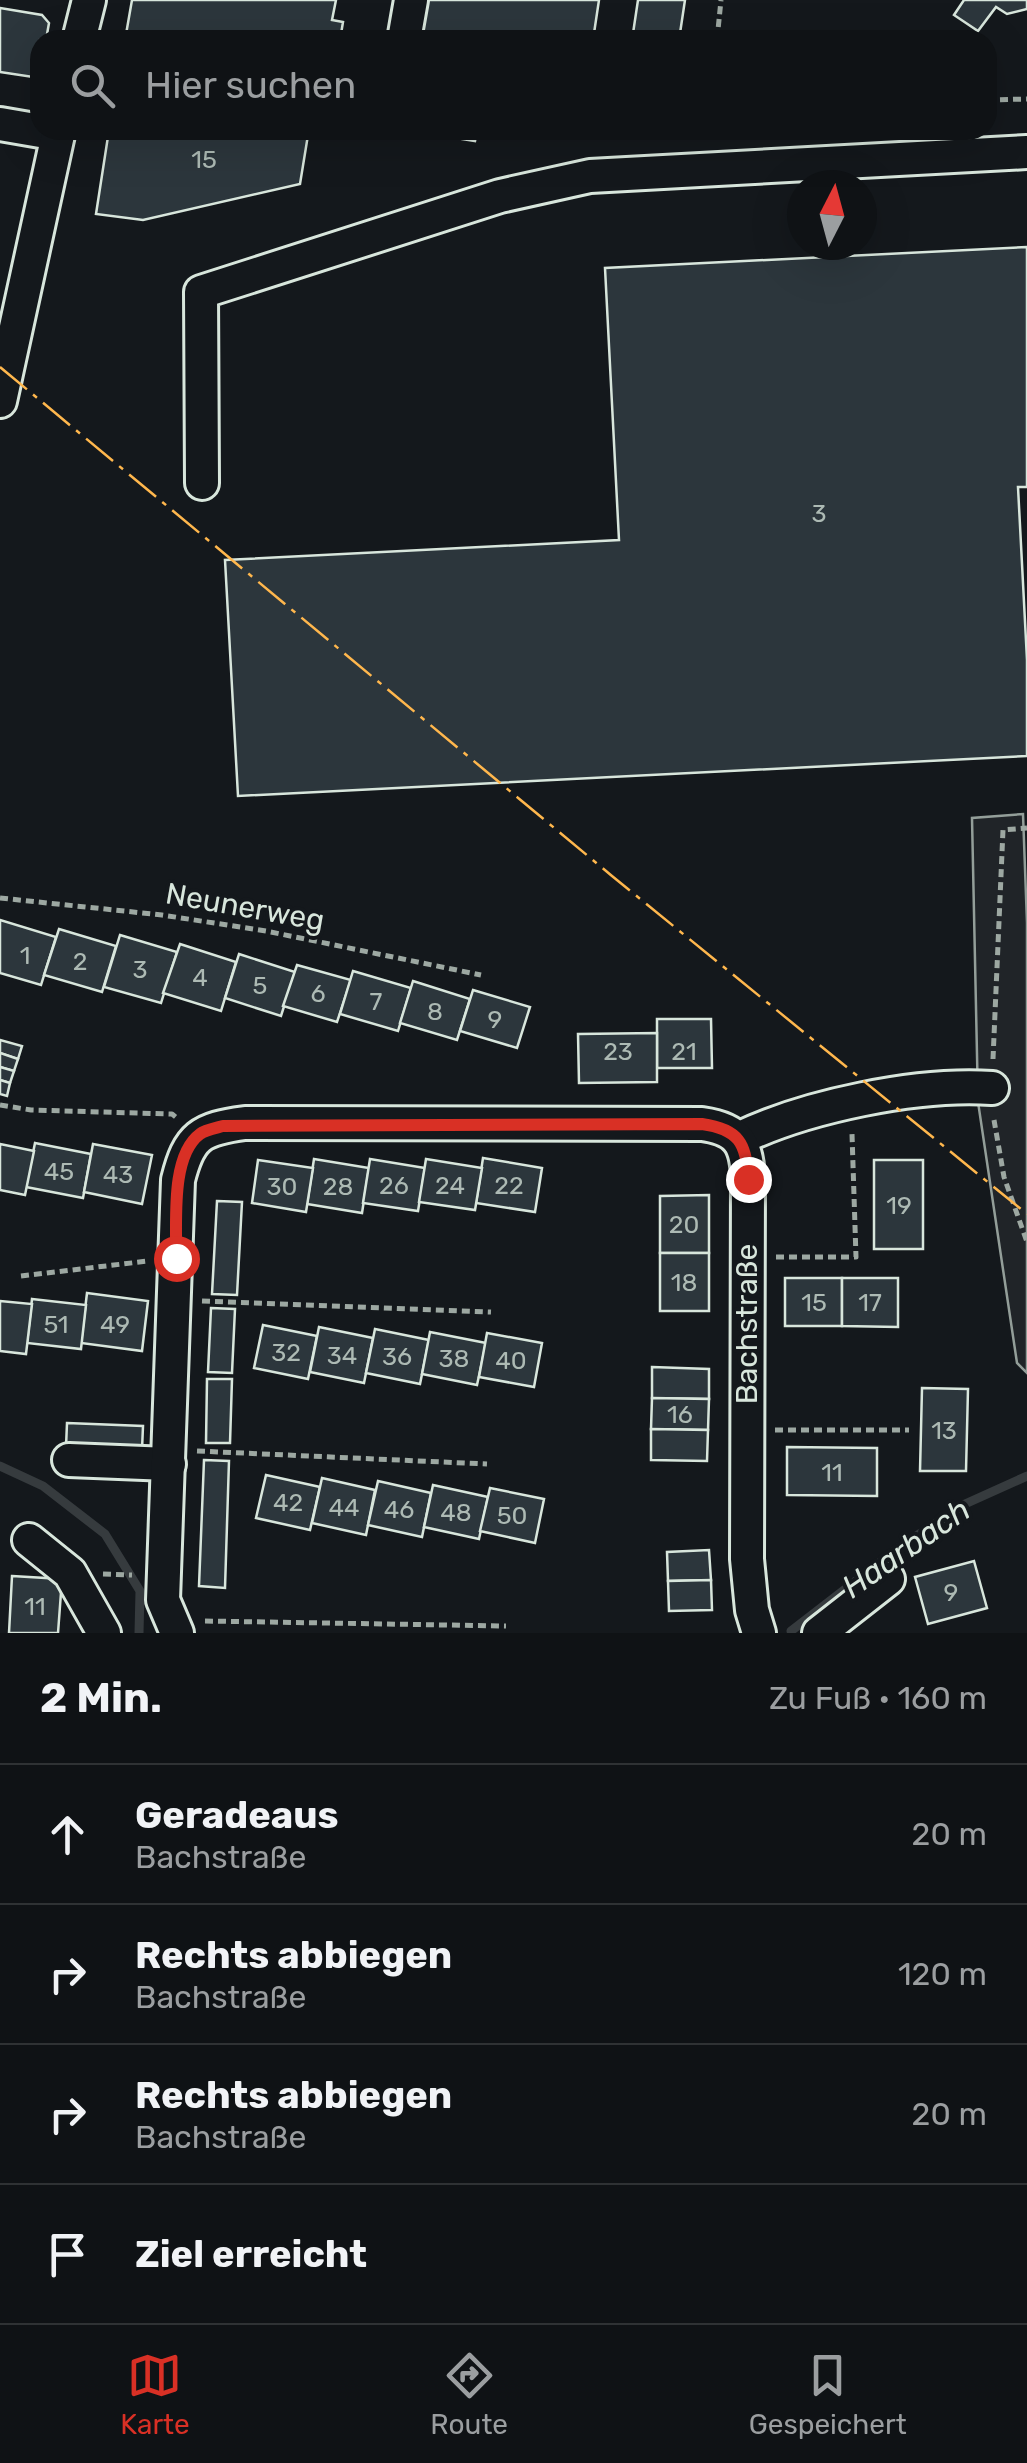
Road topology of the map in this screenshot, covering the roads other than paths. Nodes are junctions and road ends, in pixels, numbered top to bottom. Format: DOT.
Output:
graph roads {
  1 [pos="88,0"];
  2 [pos="411,0"];
  3 [pos="81,30"];
  4 [pos="406,30"];
  5 [pos="0,124"];
  6 [pos="30,128"];
  7 [pos="56,140"];
  8 [pos="1027,152"];
  9 [pos="0,401"];
  10 [pos="202,483"];
  11 [pos="992,1088"];
  12 [pos="738,1139"];
  13 [pos="169,1457"];
  14 [pos="69,1460"];
  15 [pos="29,1540"];
  16 [pos="888,1579"];
  17 [pos="174,1627"];
  18 [pos="104,1633"];
  19 [pos="759,1633"];
  20 [pos="819,1633"];
  1 -- 3 [label="street"];
  2 -- 4 [label="street"];
  5 -- 6 [label="street"];
  7 -- 9 [label="street"];
  8 -- 10 [label="street"];
  11 -- 12 [label="street"];
  12 -- 13 [label="street"];
  12 -- 19 [label="street, Bachstraße"];
  13 -- 14 [label="street"];
  13 -- 17 [label="street"];
  15 -- 18 [label="street"];
  16 -- 20 [label="street"];
}
